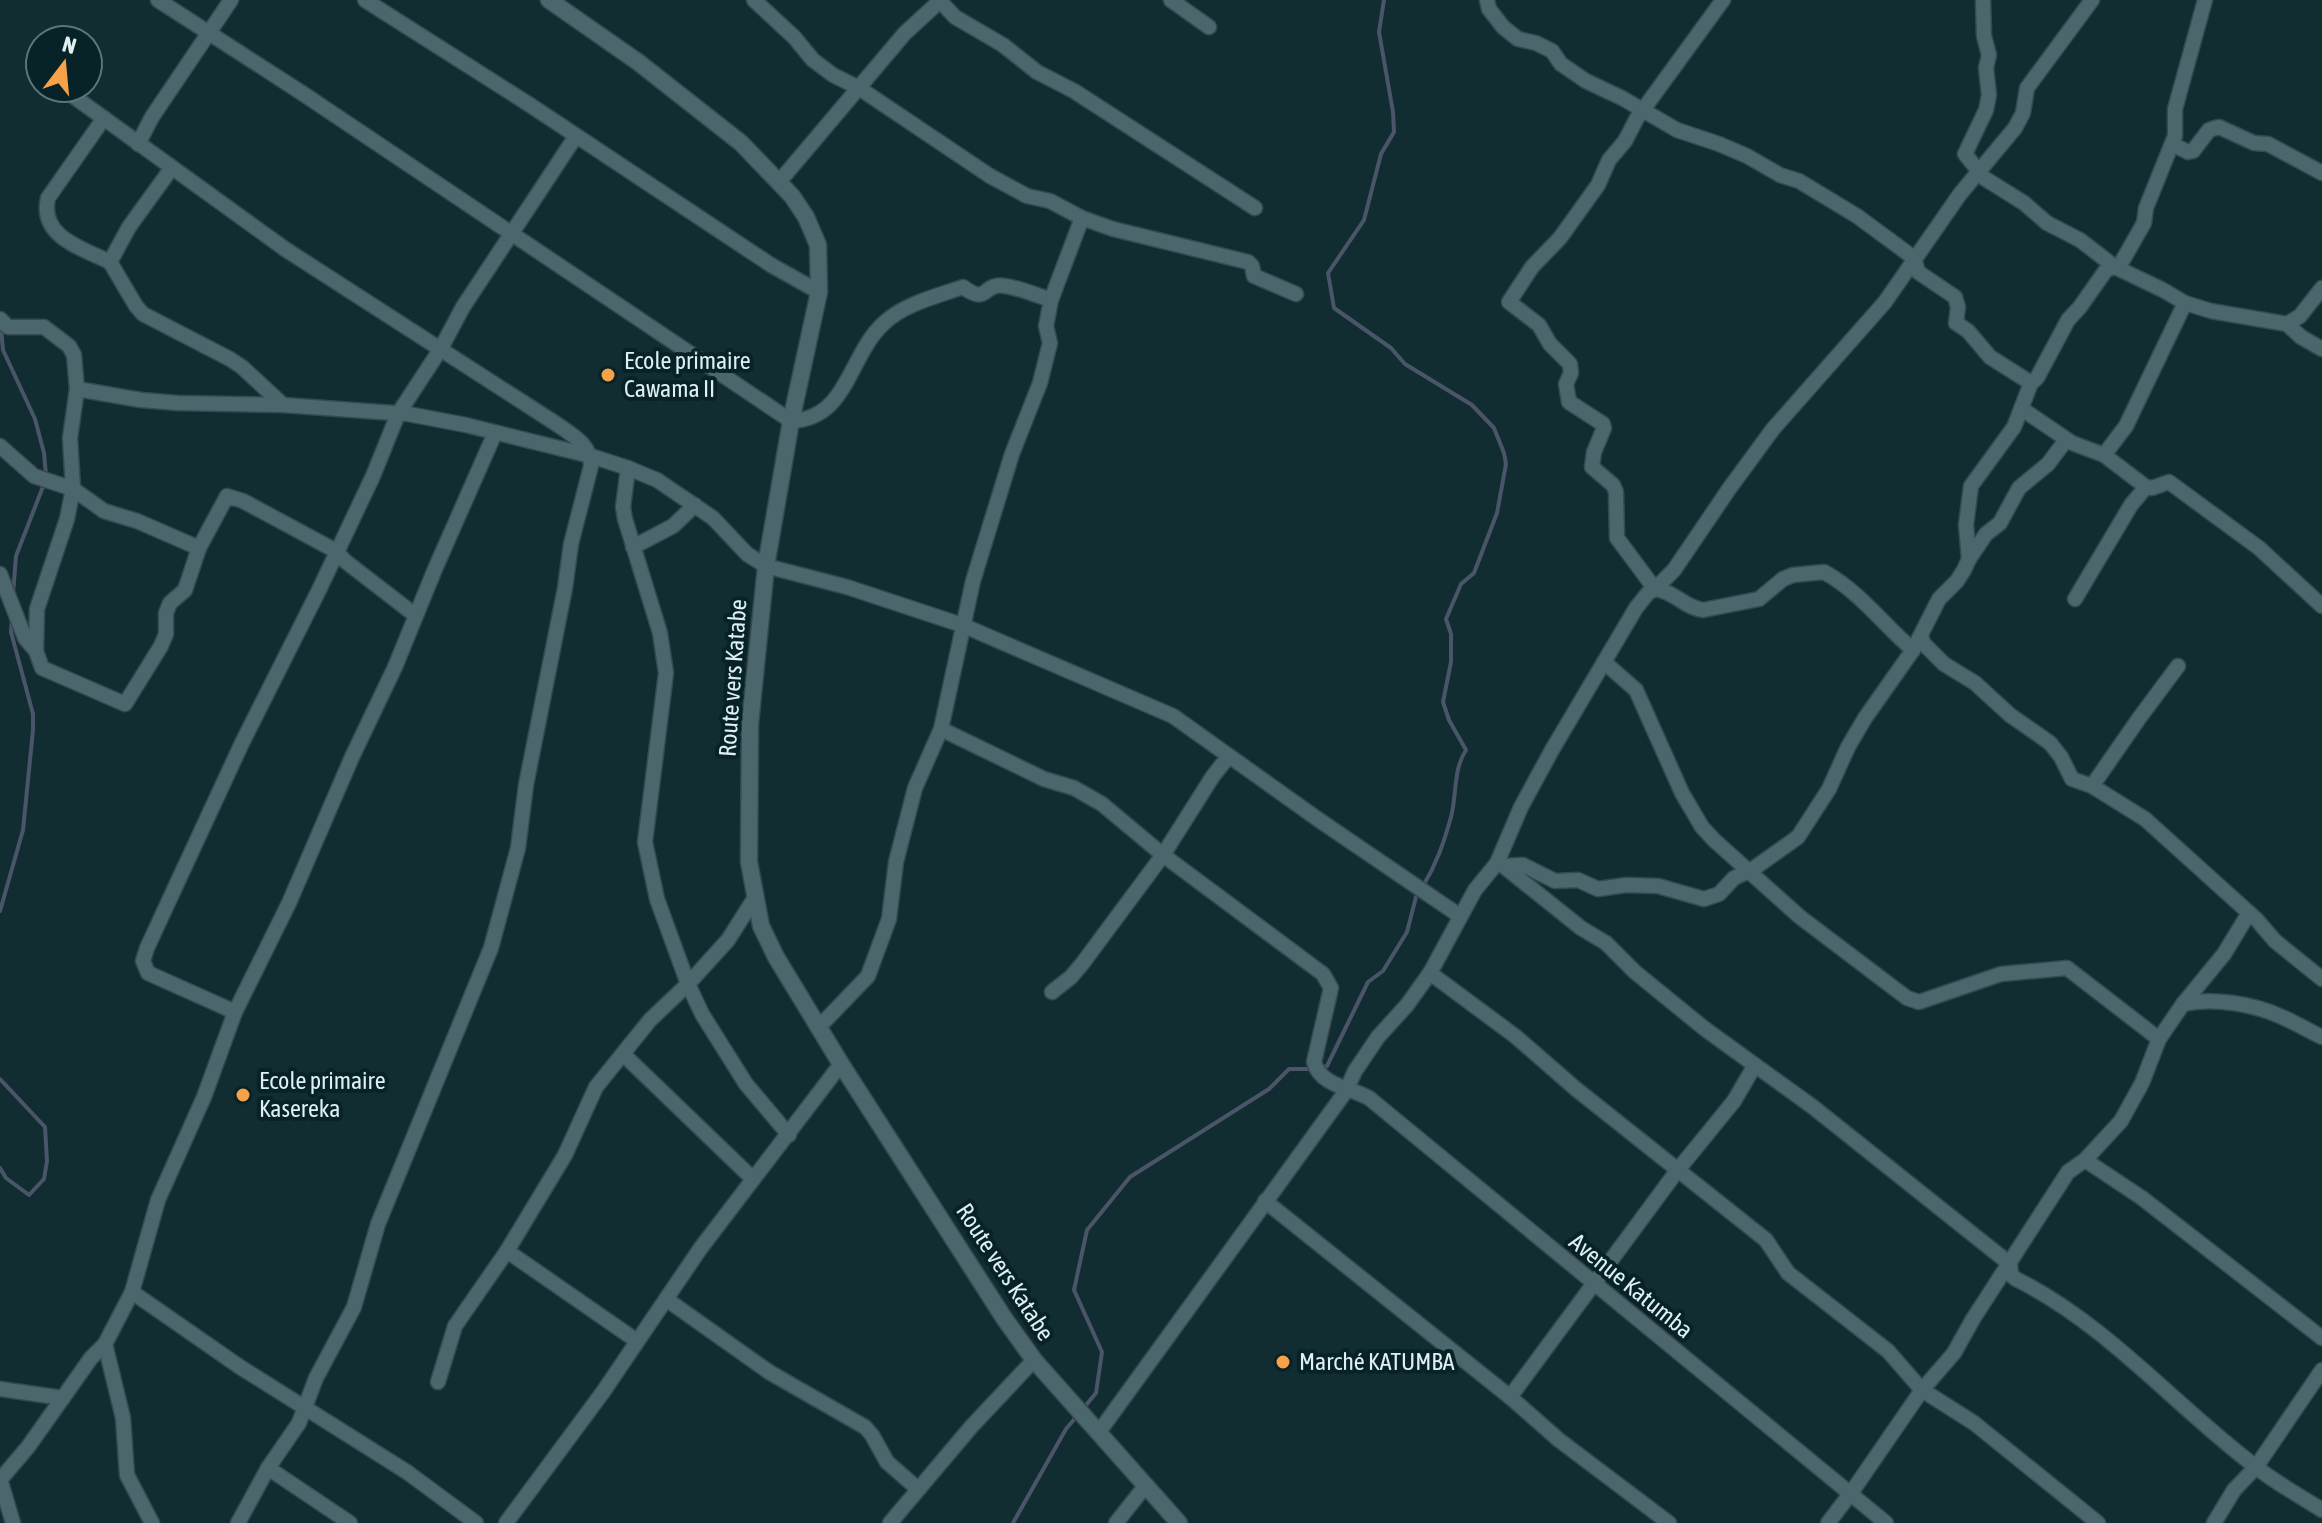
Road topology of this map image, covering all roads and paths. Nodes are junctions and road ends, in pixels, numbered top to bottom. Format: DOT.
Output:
graph roads {
  1 [pos="158,0"];
  2 [pos="231,0"];
  3 [pos="365,0"];
  4 [pos="549,0"];
  5 [pos="754,0"];
  6 [pos="1171,0"];
  7 [pos="1487,0"];
  8 [pos="1723,0"];
  9 [pos="1983,0"];
  10 [pos="2092,0"];
  11 [pos="2205,0"];
  12 [pos="940,1"];
  13 [pos="1209,27"];
  14 [pos="207,34"];
  15 [pos="859,88"];
  16 [pos="84,104"];
  17 [pos="1642,112"];
  18 [pos="104,118"];
  19 [pos="576,136"];
  20 [pos="138,144"];
  21 [pos="2172,144"];
  22 [pos="171,169"];
  23 [pos="1979,171"];
  24 [pos="2322,173"];
  25 [pos="779,182"];
  26 [pos="1255,208"];
  27 [pos="1082,218"];
  28 [pos="513,234"];
  29 [pos="1914,258"];
  30 [pos="110,262"];
  31 [pos="2115,267"];
  32 [pos="2322,288"];
  33 [pos="819,292"];
  34 [pos="1296,294"];
  35 [pos="1051,300"];
  36 [pos="2185,303"];
  37 [pos="0,319"];
  38 [pos="2287,324"];
  39 [pos="2322,349"];
  40 [pos="440,350"];
  41 [pos="2031,383"];
  42 [pos="77,389"];
  43 [pos="283,405"];
  44 [pos="2022,409"];
  45 [pos="398,414"];
  46 [pos="791,421"];
  47 [pos="495,433"];
  48 [pos="2066,440"];
  49 [pos="0,446"];
  50 [pos="2104,455"];
  51 [pos="591,456"];
  52 [pos="628,468"];
  53 [pos="2146,487"];
  54 [pos="73,489"];
  55 [pos="695,505"];
  56 [pos="633,547"];
  57 [pos="199,548"];
  58 [pos="336,551"];
  59 [pos="1969,559"];
  60 [pos="766,566"];
  61 [pos="0,574"];
  62 [pos="1655,589"];
  63 [pos="2075,599"];
  64 [pos="2322,606"];
  65 [pos="415,615"];
  66 [pos="962,625"];
  67 [pos="1921,635"];
  68 [pos="1913,650"];
  69 [pos="36,651"];
  70 [pos="1604,662"];
  71 [pos="2178,666"];
  72 [pos="941,729"];
  73 [pos="1229,756"];
  74 [pos="2092,786"];
  75 [pos="1163,855"];
  76 [pos="1501,864"];
  77 [pos="1747,872"];
  78 [pos="754,899"];
  79 [pos="2249,913"];
  80 [pos="1460,916"];
  81 [pos="1430,973"];
  82 [pos="2322,979"];
  83 [pos="688,984"];
  84 [pos="1052,992"];
  85 [pos="2183,1004"];
  86 [pos="235,1012"];
  87 [pos="819,1027"];
  88 [pos="2322,1037"];
  89 [pos="2159,1039"];
  90 [pos="623,1054"];
  91 [pos="841,1064"];
  92 [pos="1755,1065"];
  93 [pos="1346,1091"];
  94 [pos="789,1135"];
  95 [pos="2085,1160"];
  96 [pos="1677,1171"];
  97 [pos="753,1179"];
  98 [pos="1265,1201"];
  99 [pos="507,1251"];
  100 [pos="2010,1264"];
  101 [pos="1594,1284"];
  102 [pos="132,1292"];
  103 [pos="666,1299"];
  104 [pos="2322,1338"];
  105 [pos="637,1341"];
  106 [pos="105,1344"];
  107 [pos="1034,1360"];
  108 [pos="2322,1370"];
  109 [pos="438,1382"];
  110 [pos="0,1389"];
  111 [pos="1922,1390"];
  112 [pos="1510,1397"];
  113 [pos="63,1398"];
  114 [pos="306,1409"];
  115 [pos="1094,1426"];
  116 [pos="2256,1467"];
  117 [pos="268,1468"];
  118 [pos="0,1480"];
  119 [pos="1146,1485"];
  120 [pos="918,1489"];
  121 [pos="1851,1493"];
  122 [pos="2322,1510"];
  123 [pos="13,1523"];
  124 [pos="152,1523"];
  125 [pos="238,1523"];
  126 [pos="350,1523"];
  127 [pos="476,1523"];
  128 [pos="506,1523"];
  129 [pos="890,1523"];
  130 [pos="1116,1523"];
  131 [pos="1179,1523"];
  132 [pos="1669,1523"];
  133 [pos="1828,1523"];
  134 [pos="1886,1523"];
  135 [pos="2098,1523"];
  136 [pos="2214,1523"];
  1 -- 14 [label="street"];
  2 -- 14 [label="street"];
  3 -- 19 [label="street"];
  4 -- 25 [label="street, Route vers Katabe"];
  5 -- 15 [label="street"];
  6 -- 13 [label="street"];
  7 -- 17 [label="street"];
  8 -- 17 [label="street"];
  9 -- 23 [label="street"];
  10 -- 23 [label="street"];
  11 -- 21 [label="street"];
  12 -- 15 [label="street"];
  12 -- 26 [label="street"];
  14 -- 20 [label="street"];
  14 -- 28 [label="street"];
  15 -- 25 [label="street"];
  15 -- 27 [label="street"];
  16 -- 18 [label="street"];
  17 -- 29 [label="street"];
  17 -- 62 [label="street"];
  18 -- 20 [label="street"];
  18 -- 30 [label="street"];
  19 -- 28 [label="street"];
  19 -- 33 [label="street"];
  20 -- 22 [label="street"];
  21 -- 24 [label="street"];
  21 -- 31 [label="street"];
  22 -- 30 [label="street"];
  22 -- 40 [label="street"];
  23 -- 29 [label="street"];
  23 -- 31 [label="street"];
  25 -- 33 [label="street, Route vers Katabe"];
  27 -- 34 [label="street"];
  27 -- 35 [label="street"];
  28 -- 40 [label="street"];
  28 -- 46 [label="street"];
  29 -- 41 [label="street"];
  29 -- 62 [label="street"];
  30 -- 43 [label="street"];
  31 -- 36 [label="street"];
  31 -- 41 [label="street"];
  32 -- 38 [label="street"];
  33 -- 46 [label="street, Route vers Katabe"];
  35 -- 46 [label="street"];
  35 -- 66 [label="street"];
  36 -- 38 [label="street"];
  36 -- 50 [label="street"];
  37 -- 42 [label="street"];
  38 -- 39 [label="street"];
  40 -- 45 [label="street"];
  40 -- 51 [label="street"];
  41 -- 44 [label="street"];
  42 -- 43 [label="street"];
  42 -- 54 [label="street"];
  43 -- 45 [label="street"];
  44 -- 48 [label="street"];
  44 -- 59 [label="street"];
  45 -- 47 [label="street"];
  45 -- 58 [label="street"];
  46 -- 60 [label="street, Route vers Katabe"];
  47 -- 51 [label="street"];
  47 -- 65 [label="street"];
  48 -- 50 [label="street"];
  48 -- 59 [label="street"];
  49 -- 54 [label="street"];
  50 -- 53 [label="street"];
  51 -- 52 [label="street"];
  51 -- 114 [label="street"];
  52 -- 55 [label="street"];
  52 -- 56 [label="street"];
  53 -- 63 [label="street"];
  53 -- 64 [label="street"];
  54 -- 57 [label="street"];
  54 -- 69 [label="street"];
  55 -- 56 [label="street"];
  55 -- 60 [label="street"];
  56 -- 83 [label="street"];
  57 -- 58 [label="street"];
  57 -- 69 [label="street"];
  58 -- 65 [label="street"];
  58 -- 86 [label="street"];
  59 -- 67 [label="street"];
  60 -- 66 [label="street"];
  60 -- 78 [label="street, Route vers Katabe"];
  61 -- 69 [label="street"];
  62 -- 68 [label="street"];
  62 -- 70 [label="street"];
  65 -- 86 [label="street"];
  66 -- 72 [label="street"];
  66 -- 73 [label="street"];
  67 -- 68 [label="street"];
  67 -- 74 [label="street"];
  68 -- 77 [label="street"];
  70 -- 76 [label="street"];
  70 -- 77 [label="street"];
  71 -- 74 [label="street"];
  72 -- 75 [label="street"];
  72 -- 87 [label="street"];
  73 -- 75 [label="street"];
  73 -- 80 [label="street"];
  74 -- 79 [label="street"];
  75 -- 84 [label="street"];
  75 -- 93 [label="street, Avenue Katumba"];
  76 -- 77 [label="street"];
  76 -- 80 [label="street"];
  76 -- 92 [label="street"];
  77 -- 89 [label="street"];
  78 -- 83 [label="street"];
  78 -- 87 [label="street, Route vers Katabe"];
  79 -- 82 [label="street"];
  79 -- 85 [label="street"];
  80 -- 81 [label="street"];
  81 -- 93 [label="street"];
  81 -- 96 [label="street"];
  83 -- 90 [label="street"];
  83 -- 94 [label="street"];
  85 -- 88 [label="street"];
  85 -- 89 [label="street"];
  86 -- 102 [label="street"];
  87 -- 91 [label="street, Route vers Katabe"];
  89 -- 95 [label="street"];
  90 -- 97 [label="street"];
  90 -- 99 [label="street"];
  91 -- 94 [label="street"];
  91 -- 107 [label="street, Route vers Katabe"];
  92 -- 96 [label="street"];
  92 -- 100 [label="street"];
  93 -- 98 [label="street"];
  93 -- 101 [label="street, Avenue Katumba"];
  94 -- 97 [label="street"];
  95 -- 100 [label="street"];
  95 -- 104 [label="street"];
  96 -- 101 [label="street"];
  96 -- 111 [label="street"];
  97 -- 103 [label="street"];
  98 -- 112 [label="street"];
  98 -- 115 [label="street"];
  99 -- 105 [label="street"];
  99 -- 109 [label="street"];
  100 -- 111 [label="street"];
  100 -- 116 [label="street"];
  101 -- 112 [label="street"];
  101 -- 121 [label="street, Avenue Katumba"];
  102 -- 106 [label="street"];
  102 -- 114 [label="street"];
  103 -- 105 [label="street"];
  103 -- 120 [label="street"];
  105 -- 128 [label="street"];
  106 -- 113 [label="street"];
  106 -- 124 [label="street"];
  107 -- 115 [label="street, Route vers Katabe"];
  107 -- 120 [label="street"];
  108 -- 116 [label="street"];
  110 -- 113 [label="street"];
  111 -- 121 [label="street"];
  111 -- 135 [label="street"];
  112 -- 132 [label="street"];
  113 -- 118 [label="street"];
  114 -- 117 [label="street"];
  114 -- 127 [label="street"];
  115 -- 119 [label="street, Route vers Katabe"];
  116 -- 122 [label="street"];
  116 -- 136 [label="street"];
  117 -- 125 [label="street"];
  117 -- 126 [label="street"];
  118 -- 123 [label="street"];
  119 -- 130 [label="street"];
  119 -- 131 [label="street, Route vers Katabe"];
  120 -- 129 [label="street"];
  121 -- 133 [label="street"];
  121 -- 134 [label="street, Avenue Katumba"];
}
